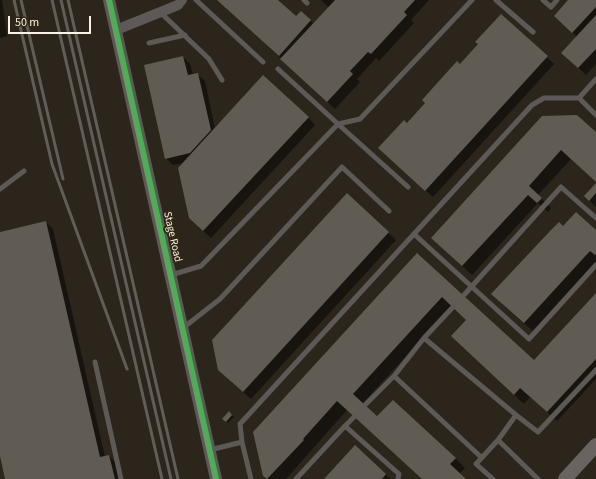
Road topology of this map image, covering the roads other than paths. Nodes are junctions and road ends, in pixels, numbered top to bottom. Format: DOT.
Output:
graph roads {
  1 [pos="109,0"];
  2 [pos="182,0"];
  3 [pos="196,0"];
  4 [pos="472,0"];
  5 [pos="496,0"];
  6 [pos="543,0"];
  7 [pos="557,0"];
  8 [pos="160,12"];
  9 [pos="116,30"];
  10 [pos="533,32"];
  11 [pos="184,35"];
  12 [pos="149,43"];
  13 [pos="263,62"];
  14 [pos="278,69"];
  15 [pos="596,79"];
  16 [pos="222,80"];
  17 [pos="579,98"];
  18 [pos="596,115"];
  19 [pos="338,124"];
  20 [pos="24,171"];
  21 [pos="408,188"];
  22 [pos="0,189"];
  23 [pos="389,211"];
  24 [pos="596,218"];
  25 [pos="414,234"];
  26 [pos="596,265"];
  27 [pos="170,276"];
  28 [pos="472,287"];
  29 [pos="464,295"];
  30 [pos="453,307"];
  31 [pos="182,329"];
  32 [pos="424,338"];
  33 [pos="95,362"];
  34 [pos="596,370"];
  35 [pos="394,376"];
  36 [pos="365,405"];
  37 [pos="516,415"];
  38 [pos="354,417"];
  39 [pos="345,426"];
  40 [pos="498,440"];
  41 [pos="242,442"];
  42 [pos="596,445"];
  43 [pos="210,450"];
  44 [pos="481,457"];
  45 [pos="121,479"];
  46 [pos="216,479"];
  47 [pos="251,479"];
  48 [pos="296,479"];
  49 [pos="398,479"];
  50 [pos="493,479"];
  51 [pos="538,479"];
  52 [pos="565,479"];
  1 -- 9 [label="street, Stage Road"];
  2 -- 8 [label="street"];
  3 -- 13 [label="lane"];
  4 -- 19 [label="lane"];
  5 -- 10 [label="lane"];
  6 -- 7 [label="lane"];
  8 -- 9 [label="street"];
  8 -- 11 [label="lane"];
  9 -- 27 [label="street, Stage Road"];
  11 -- 12 [label="lane"];
  11 -- 16 [label="lane"];
  14 -- 19 [label="lane"];
  15 -- 17 [label="lane"];
  17 -- 18 [label="lane"];
  17 -- 25 [label="lane"];
  19 -- 21 [label="lane"];
  19 -- 27 [label="lane"];
  20 -- 22 [label="lane"];
  23 -- 31 [label="lane"];
  24 -- 28 [label="lane"];
  25 -- 28 [label="lane"];
  25 -- 41 [label="lane"];
  26 -- 28 [label="lane"];
  27 -- 31 [label="street, Stage Road"];
  28 -- 29 [label="lane"];
  30 -- 32 [label="lane"];
  31 -- 43 [label="street, Stage Road"];
  32 -- 35 [label="lane"];
  32 -- 37 [label="lane"];
  33 -- 45 [label="lane"];
  34 -- 37 [label="lane"];
  35 -- 36 [label="lane"];
  35 -- 44 [label="lane"];
  37 -- 40 [label="lane"];
  38 -- 39 [label="lane"];
  39 -- 48 [label="lane"];
  39 -- 49 [label="lane"];
  40 -- 44 [label="lane"];
  40 -- 51 [label="lane"];
  41 -- 43 [label="lane"];
  41 -- 47 [label="lane"];
  42 -- 52 [label="main road"];
  43 -- 46 [label="street, Stage Road"];
  44 -- 50 [label="lane"];
}
